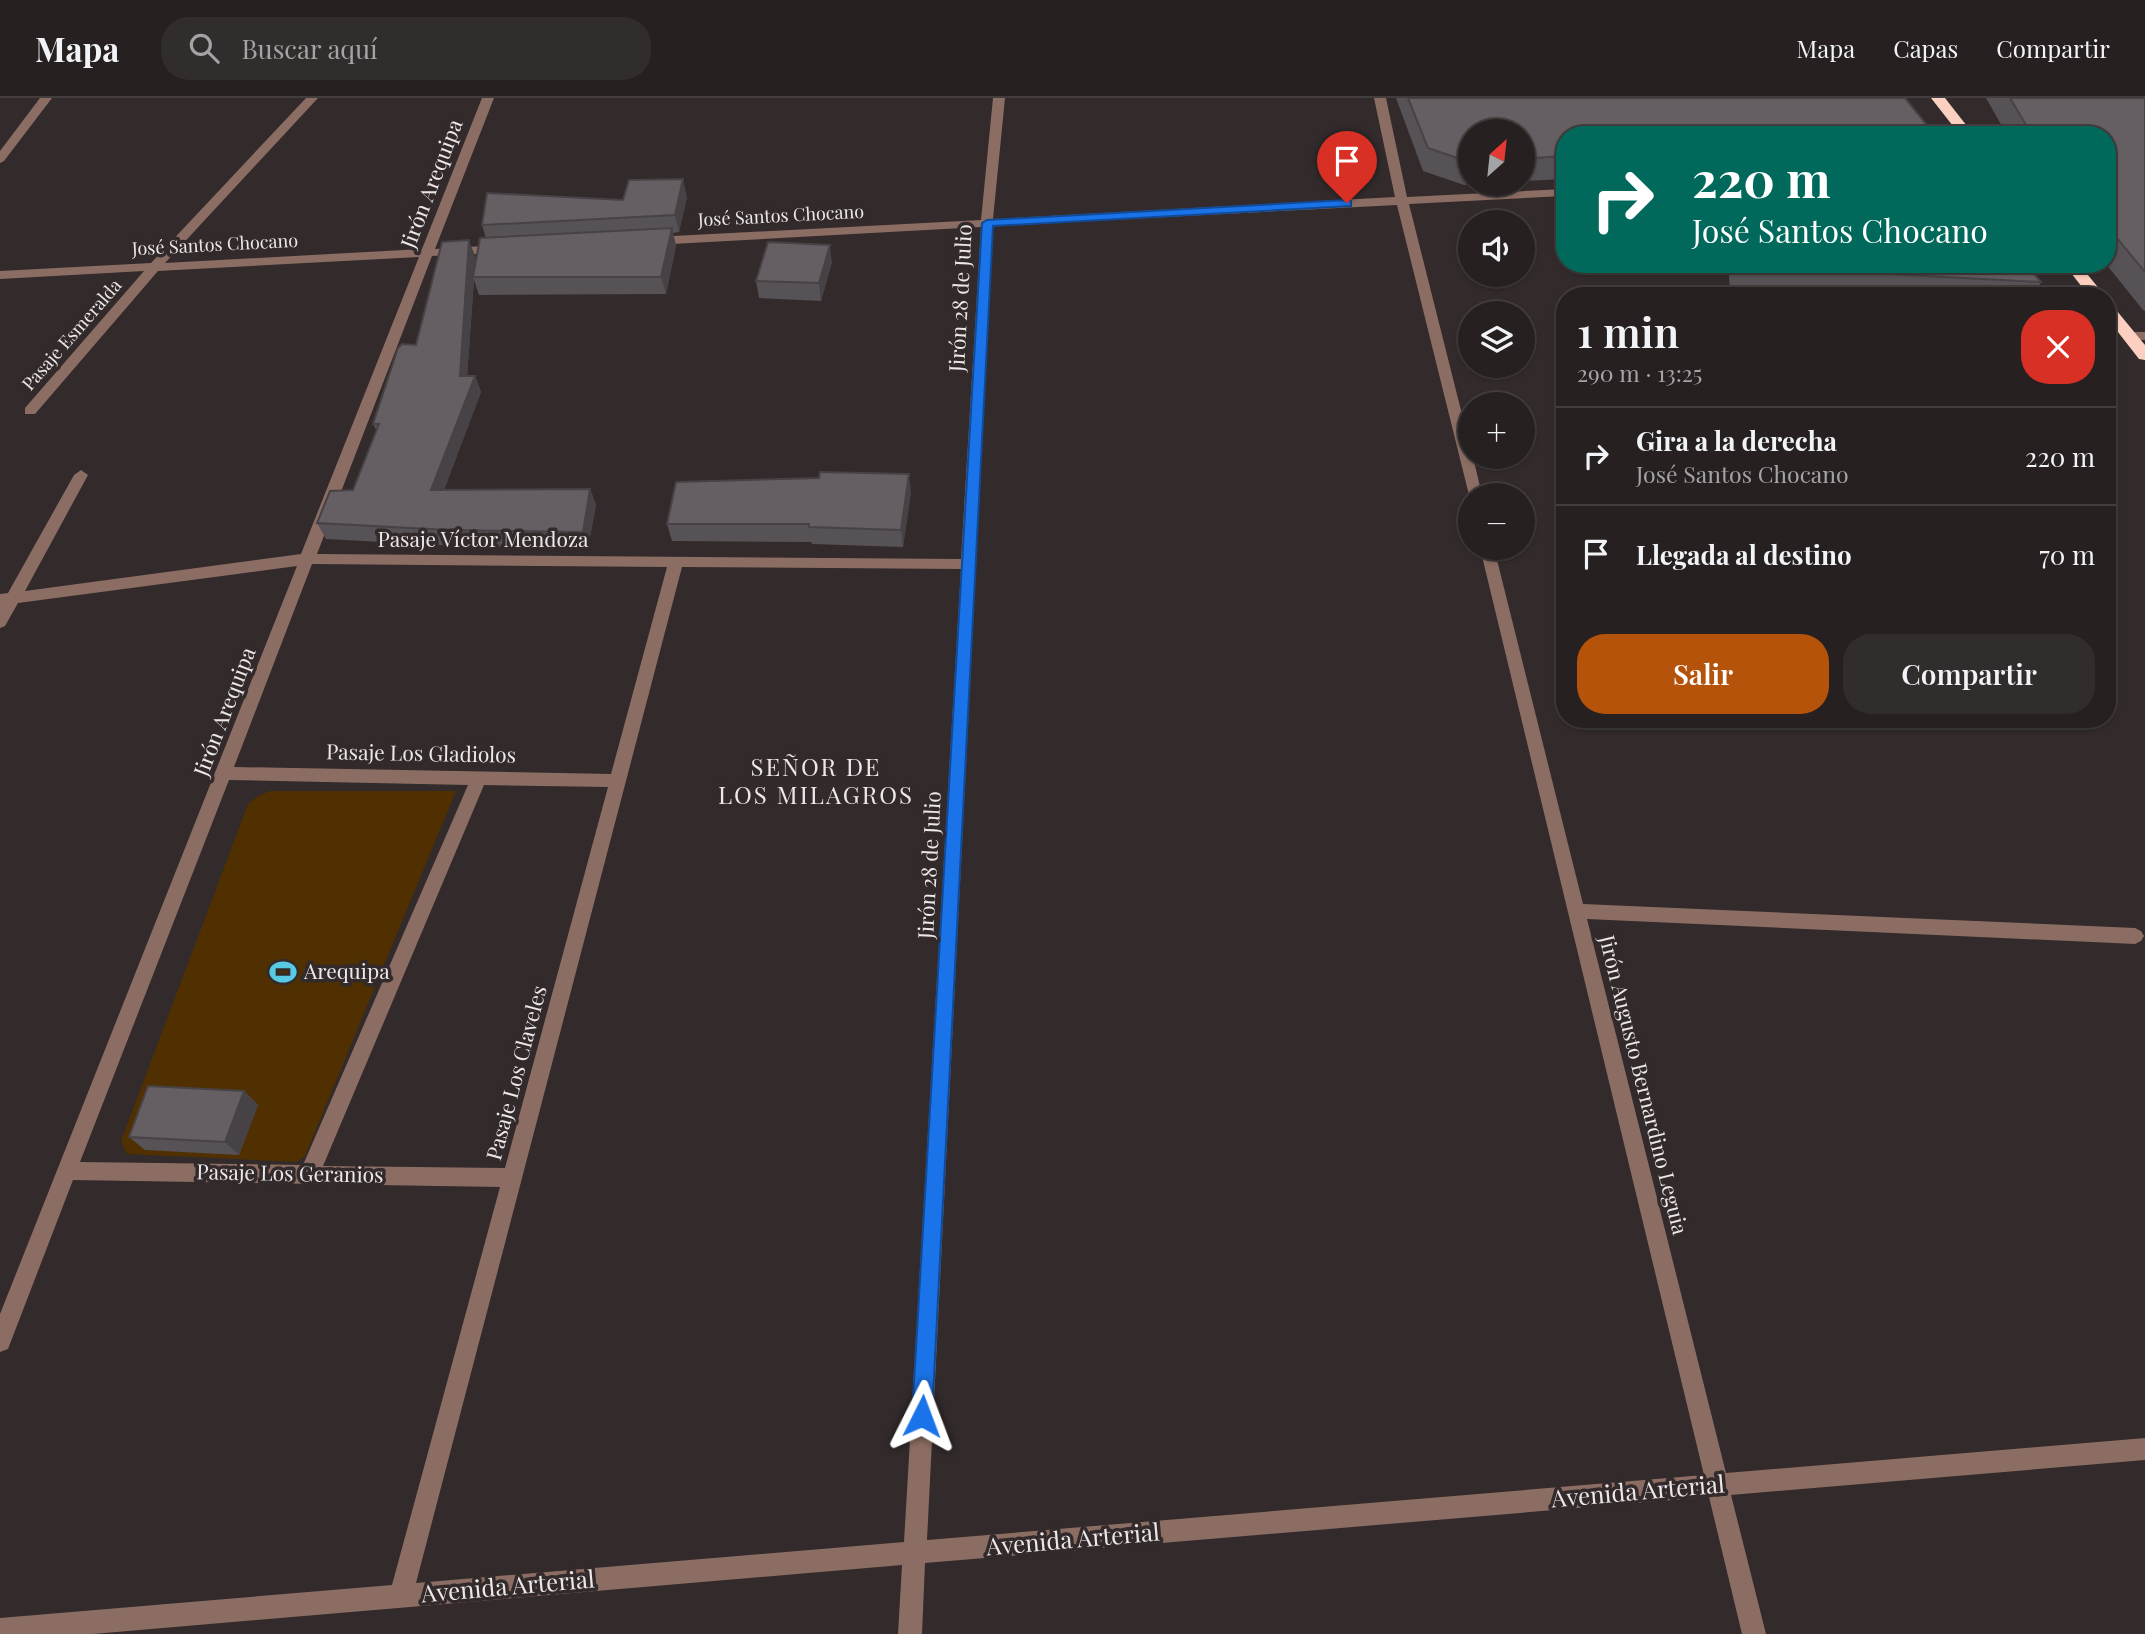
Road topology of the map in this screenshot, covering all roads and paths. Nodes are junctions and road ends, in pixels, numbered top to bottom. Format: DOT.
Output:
graph roads {
  1 [pos="46,98"];
  2 [pos="312,98"];
  3 [pos="488,98"];
  4 [pos="999,98"];
  5 [pos="1380,98"];
  6 [pos="1938,98"];
  7 [pos="1960,126"];
  8 [pos="0,159"];
  9 [pos="1556,192"];
  10 [pos="1402,200"];
  11 [pos="987,223"];
  12 [pos="646,241"];
  13 [pos="510,248"];
  14 [pos="428,253"];
  15 [pos="156,265"];
  16 [pos="2078,273"];
  17 [pos="0,275"];
  18 [pos="2090,287"];
  19 [pos="2116,316"];
  20 [pos="2137,336"];
  21 [pos="2145,355"];
  22 [pos="30,411"];
  23 [pos="81,475"];
  24 [pos="1472,483"];
  25 [pos="307,559"];
  26 [pos="1491,560"];
  27 [pos="676,562"];
  28 [pos="969,564"];
  29 [pos="7,599"];
  30 [pos="0,622"];
  31 [pos="224,773"];
  32 [pos="479,778"];
  33 [pos="617,781"];
  34 [pos="1576,911"];
  35 [pos="2135,936"];
  36 [pos="67,1171"];
  37 [pos="309,1175"];
  38 [pos="513,1178"];
  39 [pos="0,1341"];
  40 [pos="2145,1449"];
  41 [pos="1718,1485"];
  42 [pos="915,1553"];
  43 [pos="401,1596"];
  44 [pos="0,1630"];
  45 [pos="910,1634"];
  46 [pos="1754,1634"];
  1 -- 8 [label="street"];
  2 -- 15 [label="street, Pasaje Esmeralda"];
  3 -- 14 [label="street, Jirón Arequipa"];
  4 -- 11 [label="street, Jirón 28 de Julio"];
  5 -- 10 [label="street"];
  6 -- 7 [label="highway"];
  9 -- 10 [label="street, José Santos Chocano"];
  10 -- 11 [label="street, José Santos Chocano"];
  10 -- 24 [label="street"];
  11 -- 12 [label="street, José Santos Chocano"];
  11 -- 28 [label="street, Jirón 28 de Julio"];
  13 -- 14 [label="street, José Santos Chocano"];
  14 -- 15 [label="street, José Santos Chocano"];
  14 -- 25 [label="street, Jirón Arequipa"];
  15 -- 17 [label="street, José Santos Chocano"];
  15 -- 22 [label="street, Pasaje Esmeralda"];
  16 -- 18 [label="highway"];
  19 -- 20 [label="highway"];
  20 -- 21 [label="highway"];
  23 -- 29 [label="street"];
  25 -- 27 [label="street, Pasaje Víctor Mendoza"];
  25 -- 29 [label="street, Pasaje Víctor Mendoza"];
  25 -- 31 [label="street, Jirón Arequipa"];
  26 -- 34 [label="street, Jirón Augusto Bernardino Leguia"];
  27 -- 28 [label="street, Pasaje Víctor Mendoza"];
  27 -- 33 [label="street, Pasaje Los Claveles"];
  28 -- 42 [label="street, Jirón 28 de Julio"];
  29 -- 30 [label="street"];
  31 -- 32 [label="street, Pasaje Los Gladiolos"];
  31 -- 36 [label="street, Jirón Arequipa"];
  32 -- 33 [label="street, Pasaje Los Gladiolos"];
  32 -- 37 [label="street"];
  33 -- 38 [label="street, Pasaje Los Claveles"];
  34 -- 35 [label="street"];
  34 -- 41 [label="street, Jirón Augusto Bernardino Leguia"];
  36 -- 37 [label="street, Pasaje Los Geranios"];
  36 -- 39 [label="street, Jirón Arequipa"];
  37 -- 38 [label="street, Pasaje Los Geranios"];
  38 -- 43 [label="street, Pasaje Los Claveles"];
  40 -- 41 [label="street, Avenida Arterial"];
  41 -- 42 [label="street, Avenida Arterial"];
  41 -- 46 [label="street, Jirón Augusto Bernardino Leguia"];
  42 -- 43 [label="street, Avenida Arterial"];
  42 -- 45 [label="street, Jirón 28 de Julio"];
  43 -- 44 [label="street, Avenida Arterial"];
}
